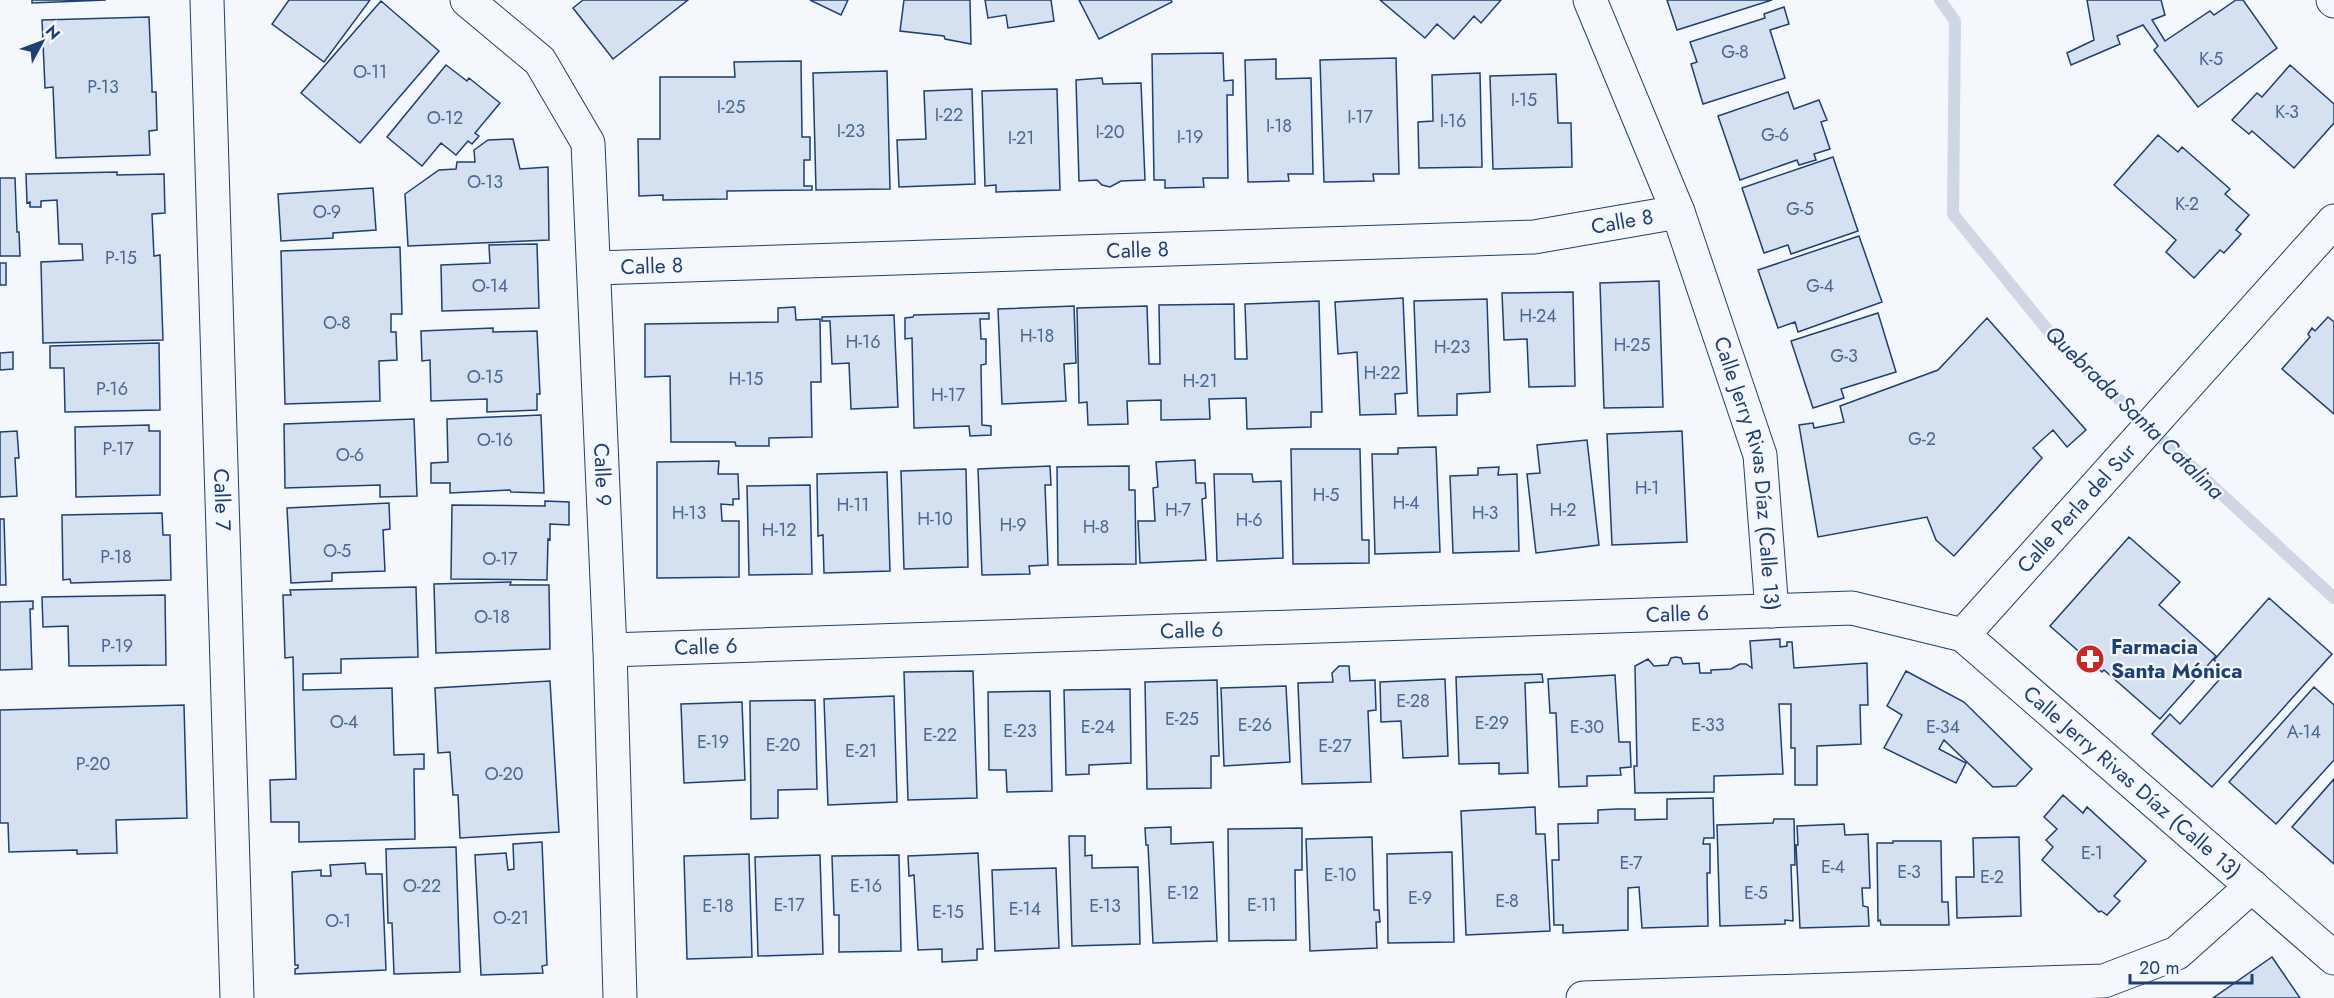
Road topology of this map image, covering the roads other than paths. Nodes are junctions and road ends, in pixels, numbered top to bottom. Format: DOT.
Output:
graph roads {
  1 [pos="207,0"];
  2 [pos="467,0"];
  3 [pos="1590,0"];
  4 [pos="1678,212"];
  5 [pos="2334,221"];
  6 [pos="595,268"];
  7 [pos="1772,610"];
  8 [pos="1963,635"];
  9 [pos="610,650"];
  10 [pos="2252,886"];
  11 [pos="2334,958"];
  12 [pos="237,998"];
  13 [pos="620,998"];
  14 [pos="1583,998"];
  1 -- 12 [label="street, Calle 7"];
  2 -- 6 [label="street, Calle 9"];
  3 -- 4 [label="street, Calle Jerry Rivas Díaz (Calle 13)"];
  4 -- 6 [label="street, Calle 8"];
  4 -- 7 [label="street, Calle Jerry Rivas Díaz (Calle 13)"];
  5 -- 8 [label="street, Calle Perla del Sur"];
  6 -- 9 [label="street, Calle 9"];
  7 -- 8 [label="street, Calle Jerry Rivas Díaz (Calle 13)"];
  7 -- 9 [label="street, Calle 6"];
  8 -- 10 [label="street, Calle Jerry Rivas Díaz (Calle 13)"];
  9 -- 13 [label="street, Calle 9"];
  10 -- 11 [label="street, Calle Jerry Rivas Díaz (Calle 13)"];
  10 -- 14 [label="street"];
}
